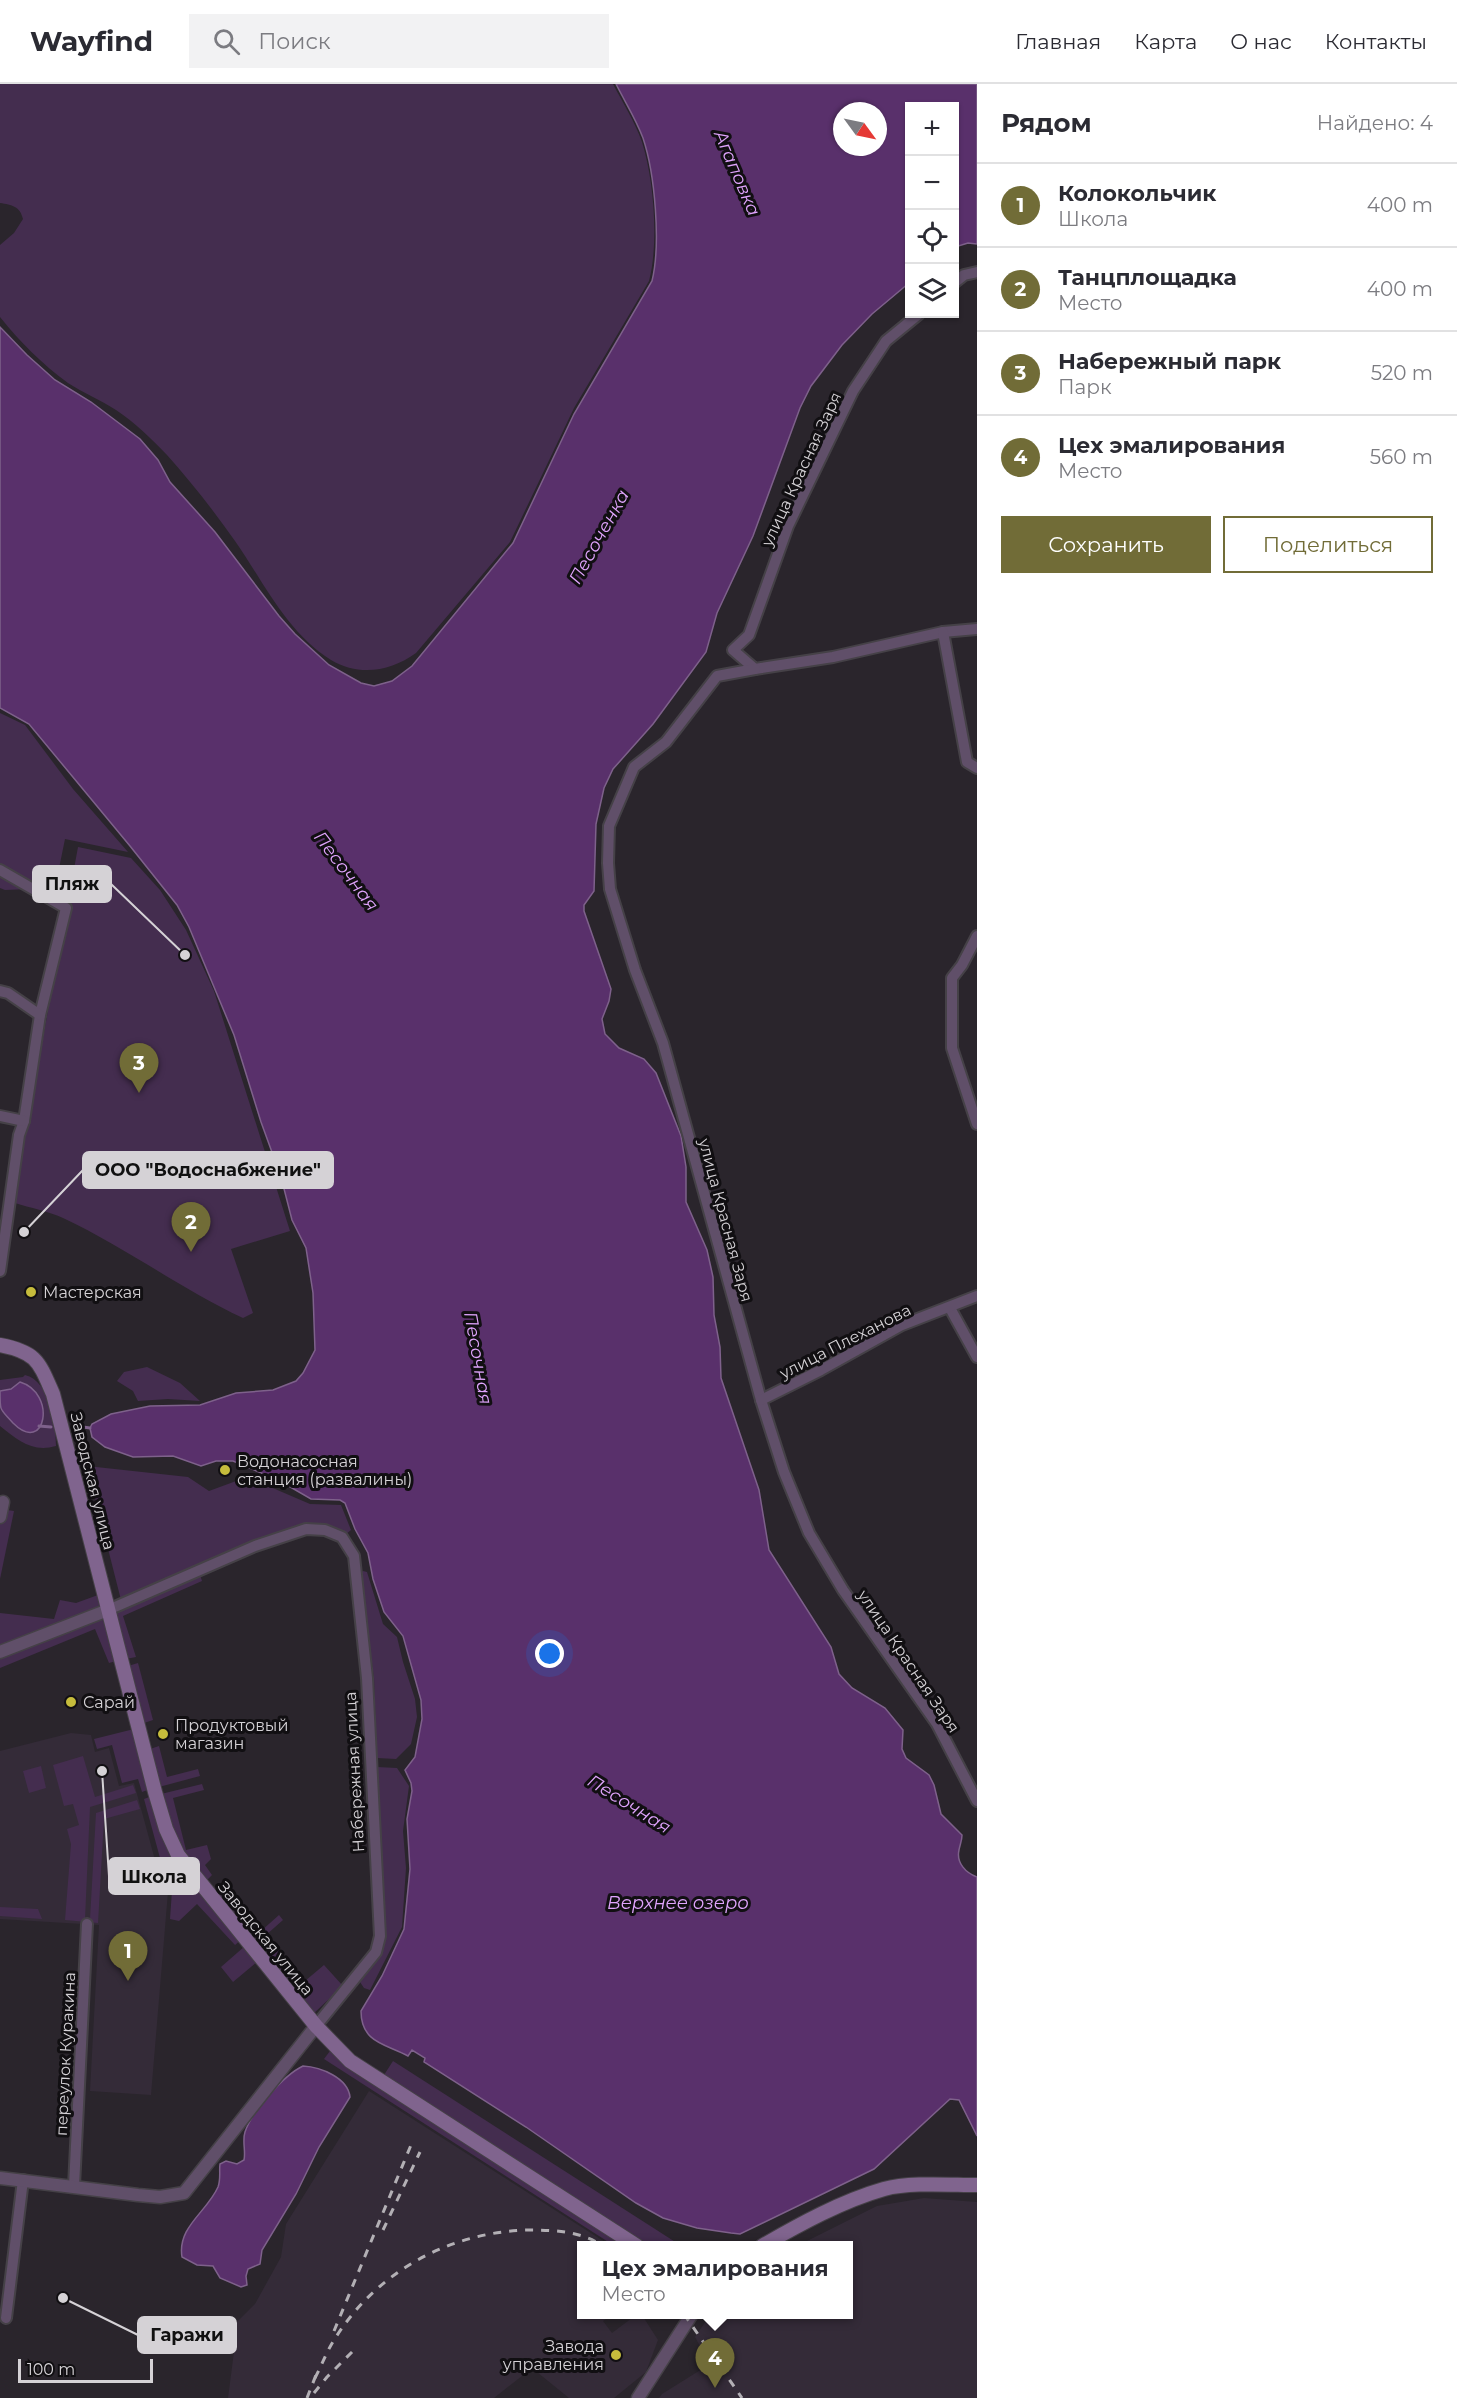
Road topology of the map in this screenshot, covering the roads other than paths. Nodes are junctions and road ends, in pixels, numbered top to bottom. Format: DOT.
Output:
graph roads {
  1 [pos="977,272"];
  2 [pos="959,280"];
  3 [pos="914,318"];
  4 [pos="977,629"];
  5 [pos="943,632"];
  6 [pos="755,669"];
  7 [pos="977,768"];
  8 [pos="0,870"];
  9 [pos="977,936"];
  10 [pos="0,991"];
  11 [pos="40,1016"];
  12 [pos="0,1116"];
  13 [pos="24,1121"];
  14 [pos="977,1124"];
  15 [pos="3,1212"];
  16 [pos="0,1271"];
  17 [pos="977,1296"];
  18 [pos="950,1308"];
  19 [pos="0,1345"];
  20 [pos="977,1357"];
  21 [pos="761,1400"];
  22 [pos="3,1502"];
  23 [pos="0,1517"];
  24 [pos="108,1610"];
  25 [pos="0,1652"];
  26 [pos="977,1801"];
  27 [pos="87,1924"];
  28 [pos="316,2026"];
  29 [pos="0,2178"];
  30 [pos="23,2181"];
  31 [pos="977,2185"];
  32 [pos="74,2186"];
  33 [pos="629,2241"];
  34 [pos="771,2241"];
  35 [pos="6,2318"];
  36 [pos="690,2319"];
  37 [pos="638,2398"];
  1 -- 2 [label="street"];
  3 -- 6 [label="street, улица Красная Заря"];
  4 -- 5 [label="street, улица Красная Заря"];
  5 -- 6 [label="street, улица Красная Заря"];
  5 -- 7 [label="street"];
  6 -- 21 [label="street, улица Красная Заря"];
  8 -- 11 [label="street"];
  9 -- 14 [label="street"];
  10 -- 11 [label="street"];
  11 -- 13 [label="street"];
  12 -- 13 [label="street"];
  13 -- 15 [label="street"];
  15 -- 16 [label="street"];
  17 -- 18 [label="street, улица Плеханова"];
  18 -- 20 [label="street"];
  18 -- 21 [label="street, улица Плеханова"];
  19 -- 24 [label="main road, Заводская улица"];
  21 -- 26 [label="street, улица Красная Заря"];
  22 -- 23 [label="street"];
  24 -- 25 [label="street"];
  24 -- 28 [label="main road, Заводская улица"];
  24 -- 28 [label="street, Набережная улица"];
  27 -- 32 [label="street, переулок Куракина"];
  28 -- 32 [label="street, Набережная улица"];
  28 -- 33 [label="main road, Заводская улица"];
  29 -- 30 [label="street"];
  30 -- 32 [label="street"];
  30 -- 35 [label="street"];
  31 -- 34 [label="main road"];
  36 -- 37 [label="street"];
}
